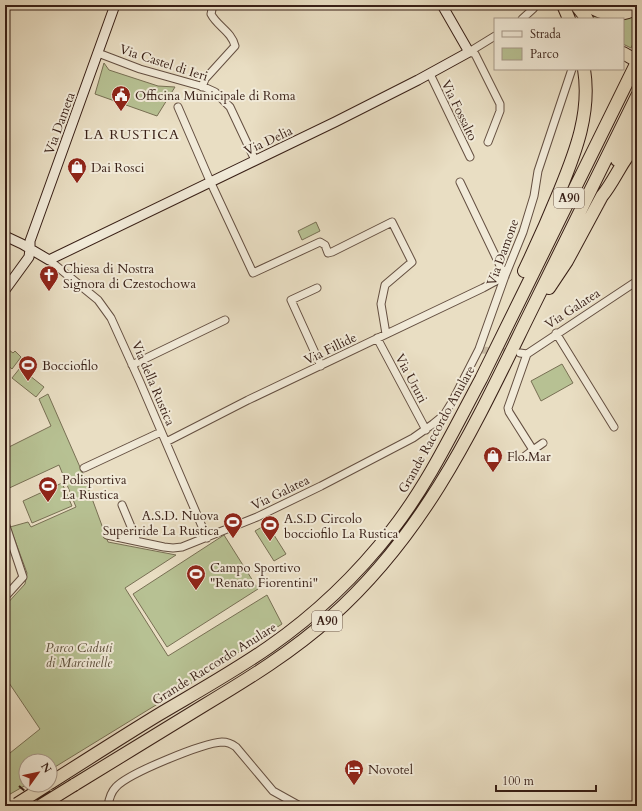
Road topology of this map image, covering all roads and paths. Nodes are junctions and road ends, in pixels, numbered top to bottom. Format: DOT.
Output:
graph roads {
  1 [pos="115,5"];
  2 [pos="213,5"];
  3 [pos="442,5"];
  4 [pos="536,5"];
  5 [pos="562,5"];
  6 [pos="637,8"];
  7 [pos="584,11"];
  8 [pos="523,18"];
  9 [pos="568,18"];
  10 [pos="494,37"];
  11 [pos="469,52"];
  12 [pos="98,53"];
  13 [pos="624,54"];
  14 [pos="637,61"];
  15 [pos="572,70"];
  16 [pos="584,70"];
  17 [pos="430,74"];
  18 [pos="202,87"];
  19 [pos="637,96"];
  20 [pos="178,106"];
  21 [pos="637,121"];
  22 [pos="488,142"];
  23 [pos="637,144"];
  24 [pos="470,157"];
  25 [pos="255,160"];
  26 [pos="210,181"];
  27 [pos="460,182"];
  28 [pos="602,196"];
  29 [pos="5,236"];
  30 [pos="30,249"];
  31 [pos="49,260"];
  32 [pos="505,276"];
  33 [pos="637,281"];
  34 [pos="316,288"];
  35 [pos="5,290"];
  36 [pos="225,320"];
  37 [pos="522,329"];
  38 [pos="556,333"];
  39 [pos="386,334"];
  40 [pos="503,334"];
  41 [pos="377,338"];
  42 [pos="132,365"];
  43 [pos="321,366"];
  44 [pos="614,427"];
  45 [pos="426,430"];
  46 [pos="161,432"];
  47 [pos="166,442"];
  48 [pos="543,443"];
  49 [pos="533,450"];
  50 [pos="525,456"];
  51 [pos="84,468"];
  52 [pos="122,505"];
  53 [pos="5,523"];
  54 [pos="107,535"];
  55 [pos="207,538"];
  56 [pos="137,541"];
  57 [pos="5,597"];
  58 [pos="58,778"];
  59 [pos="34,793"];
  60 [pos="15,805"];
  61 [pos="40,806"];
  62 [pos="108,806"];
  63 [pos="300,806"];
  1 -- 12 [label="street, Via Dameta"];
  2 -- 18 [label="street"];
  3 -- 11 [label="street"];
  4 -- 8 [label="street"];
  5 -- 9 [label="highway"];
  6 -- 7 [label="highway"];
  10 -- 11 [label="street, Via Delia"];
  11 -- 17 [label="street, Via Delia"];
  11 -- 22 [label="street"];
  12 -- 18 [label="street, Via Castel di Ieri"];
  12 -- 30 [label="street, Via Dameta"];
  13 -- 14 [label="highway"];
  14 -- 40 [label="highway, Grande Raccordo Anulare / A90"];
  15 -- 32 [label="street, Via Damone"];
  16 -- 40 [label="highway"];
  17 -- 24 [label="street, Via Fossalto"];
  17 -- 25 [label="street, Via Delia"];
  18 -- 25 [label="street, Via Castel di Ieri"];
  19 -- 37 [label="highway, A90"];
  20 -- 26 [label="street"];
  21 -- 28 [label="highway"];
  23 -- 28 [label="highway"];
  25 -- 26 [label="street, Via Delia"];
  26 -- 31 [label="street, Via Delia"];
  26 -- 39 [label="street"];
  27 -- 32 [label="street"];
  28 -- 37 [label="highway"];
  29 -- 30 [label="street"];
  30 -- 31 [label="street"];
  30 -- 35 [label="street, Via Dameta"];
  31 -- 42 [label="street, Via della Rustica"];
  32 -- 39 [label="street, Via Fillide"];
  32 -- 45 [label="street, Via Damone"];
  33 -- 38 [label="street, Via Galatea"];
  34 -- 43 [label="street"];
  36 -- 42 [label="street"];
  37 -- 61 [label="highway, A90, bridge"];
  38 -- 44 [label="street"];
  38 -- 49 [label="street, Via Galatea"];
  39 -- 41 [label="street, Via Fillide"];
  40 -- 58 [label="highway, Grande Raccordo Anulare / A90"];
  41 -- 43 [label="street, Via Fillide"];
  41 -- 45 [label="street, Via Ururi"];
  42 -- 46 [label="street, Via della Rustica"];
  43 -- 47 [label="street, Via Fillide"];
  45 -- 55 [label="street, Via Galatea"];
  46 -- 47 [label="street, Via della Rustica"];
  46 -- 51 [label="street"];
  47 -- 55 [label="street, Via della Rustica"];
  48 -- 49 [label="street"];
  49 -- 50 [label="street"];
  52 -- 56 [label="street"];
  53 -- 57 [label="street"];
  54 -- 56 [label="street, Via Galatea"];
  55 -- 56 [label="street, Via Galatea"];
  59 -- 60 [label="highway, bridge"];
  62 -- 63 [label="street"];
}
